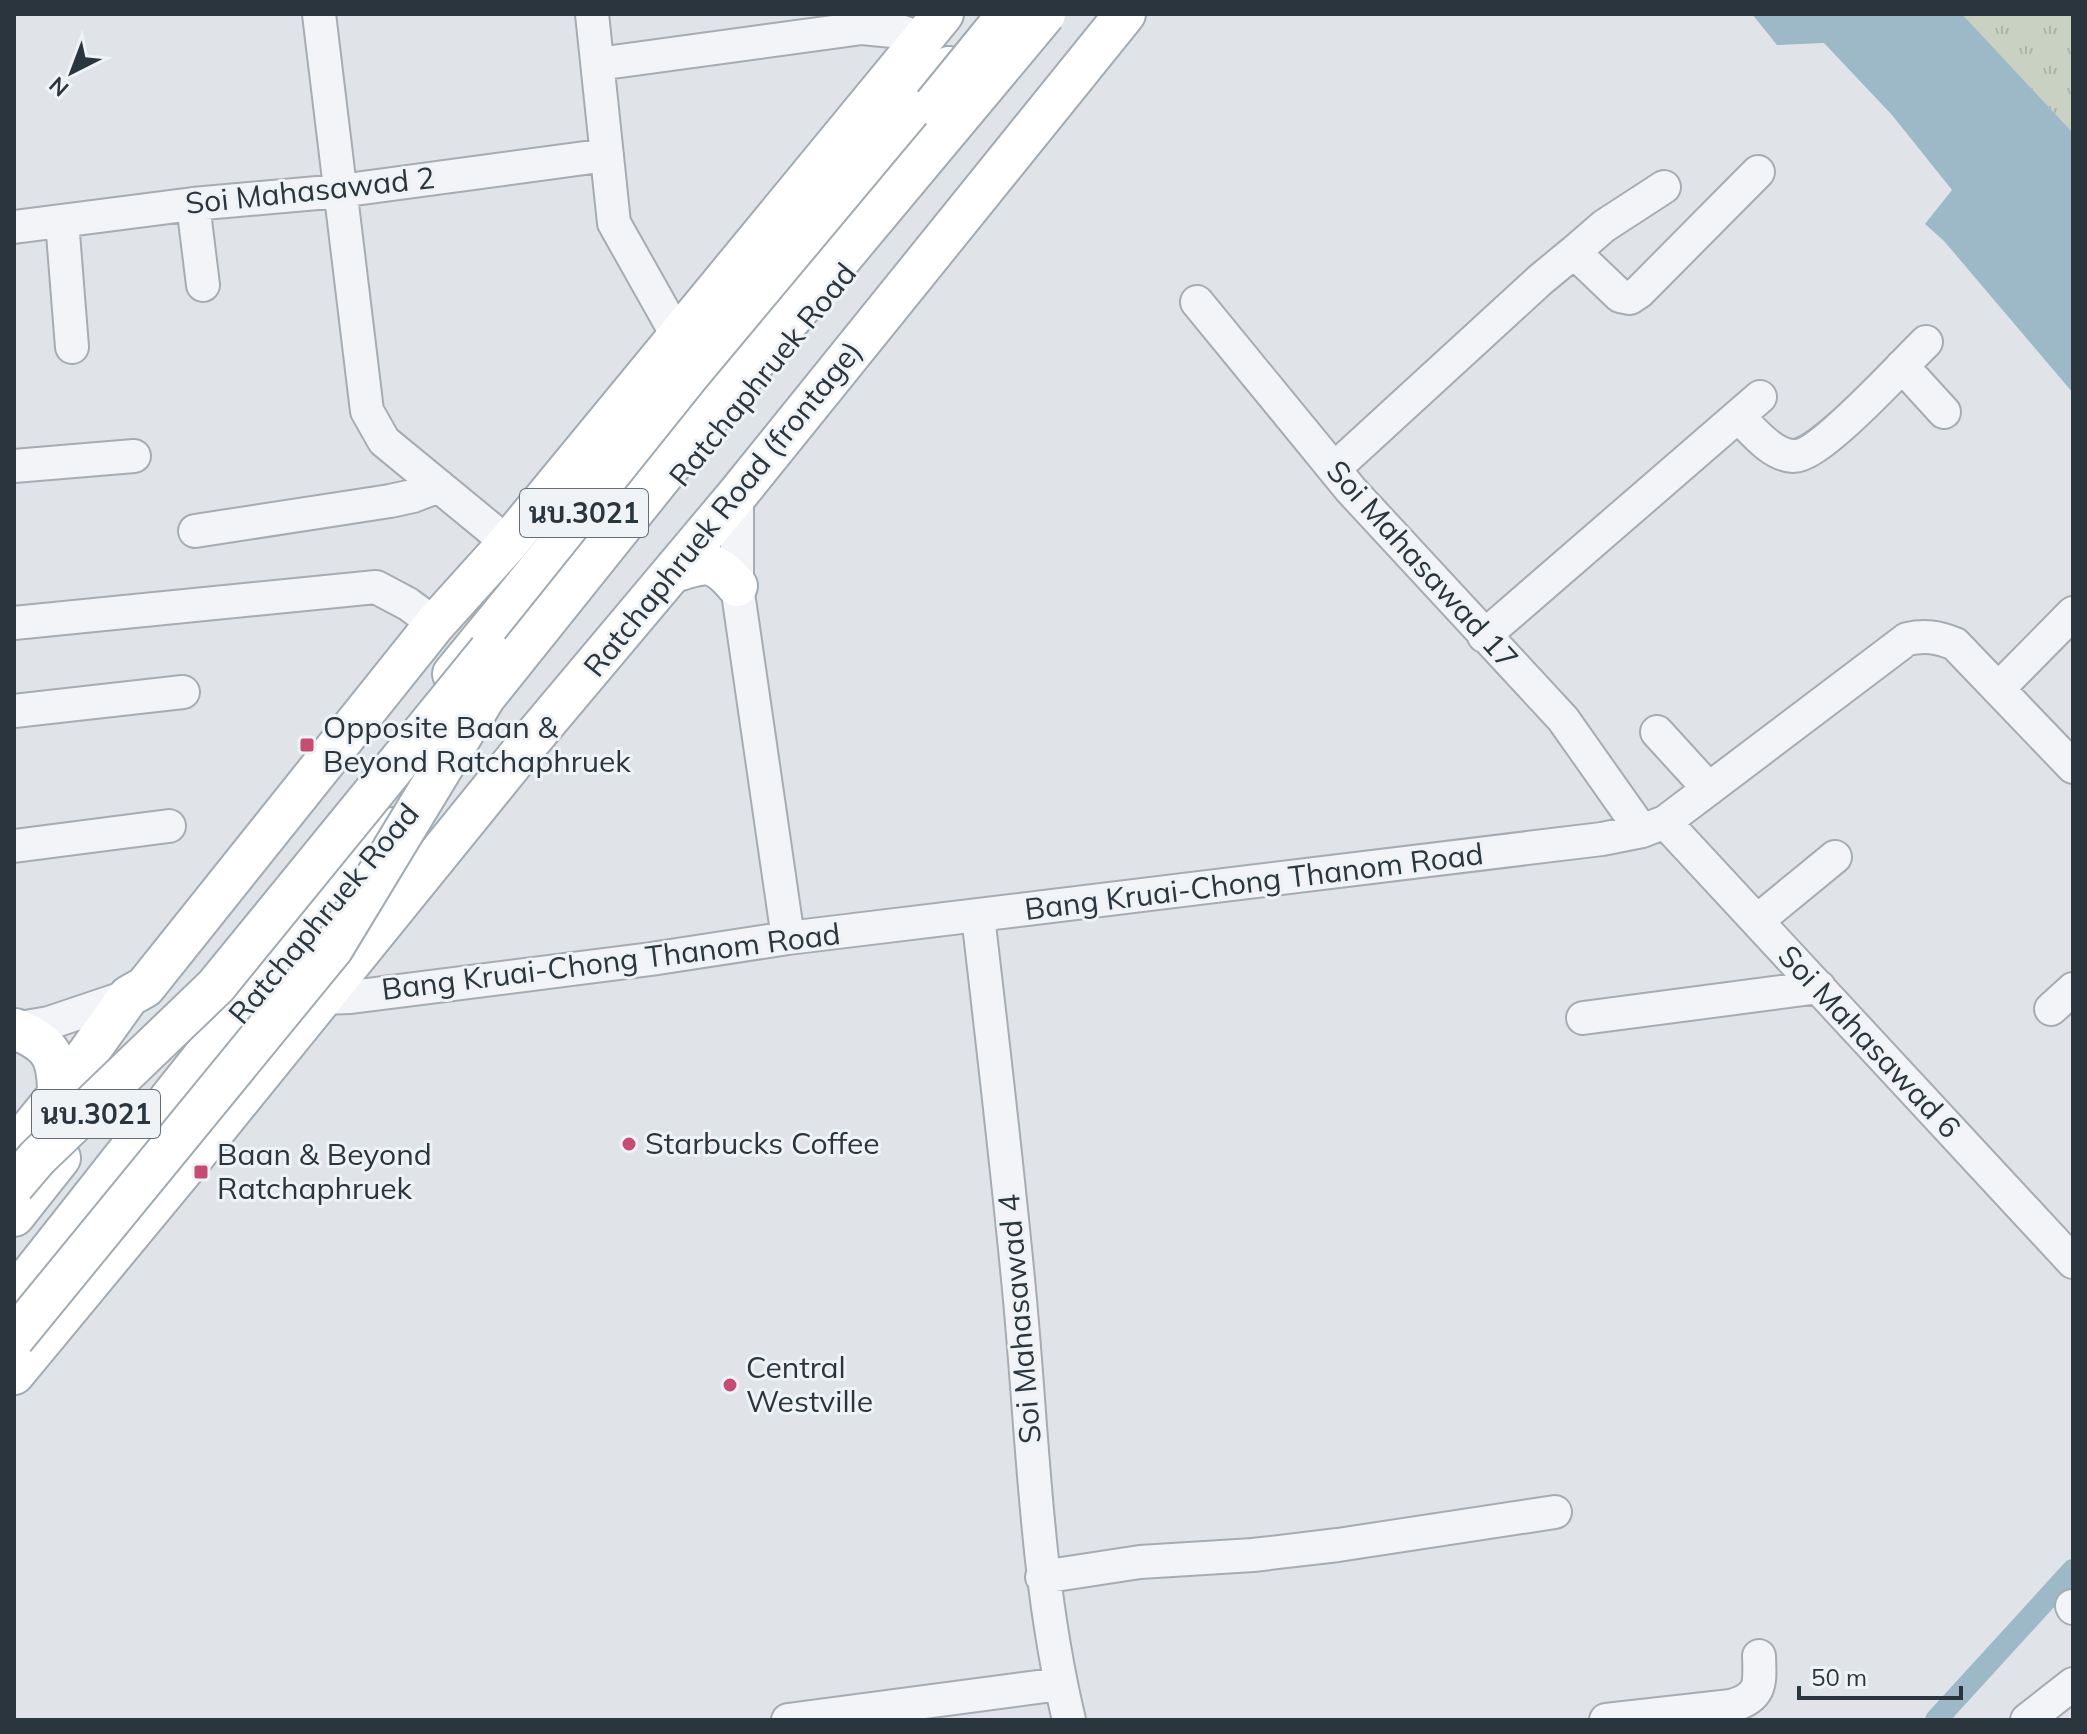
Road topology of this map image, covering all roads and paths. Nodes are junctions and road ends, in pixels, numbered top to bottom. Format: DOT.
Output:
graph roads {
  1 [pos="319,14"];
  2 [pos="592,14"];
  3 [pos="993,14"];
  4 [pos="1008,14"];
  5 [pos="1045,14"];
  6 [pos="1061,14"];
  7 [pos="1125,14"];
  8 [pos="933,27"];
  9 [pos="598,64"];
  10 [pos="607,155"];
  11 [pos="1758,172"];
  12 [pos="1664,187"];
  13 [pos="340,191"];
  14 [pos="193,204"];
  15 [pos="62,221"];
  16 [pos="14,227"];
  17 [pos="1574,252"];
  18 [pos="203,285"];
  19 [pos="1197,302"];
  20 [pos="677,335"];
  21 [pos="1926,342"];
  22 [pos="72,347"];
  23 [pos="1902,366"];
  24 [pos="1944,412"];
  25 [pos="134,456"];
  26 [pos="14,466"];
  27 [pos="1334,469"];
  28 [pos="439,486"];
  29 [pos="737,495"];
  30 [pos="195,531"];
  31 [pos="508,543"];
  32 [pos="674,572"];
  33 [pos="737,586"];
  34 [pos="2073,613"];
  35 [pos="14,623"];
  36 [pos="435,624"];
  37 [pos="1484,636"];
  38 [pos="1998,689"];
  39 [pos="183,692"];
  40 [pos="14,711"];
  41 [pos="1657,732"];
  42 [pos="469,744"];
  43 [pos="2073,767"];
  44 [pos="1709,789"];
  45 [pos="169,826"];
  46 [pos="1654,826"];
  47 [pos="14,846"];
  48 [pos="1835,857"];
  49 [pos="393,910"];
  50 [pos="978,916"];
  51 [pos="1757,921"];
  52 [pos="788,938"];
  53 [pos="1819,987"];
  54 [pos="129,996"];
  55 [pos="322,998"];
  56 [pos="178,1013"];
  57 [pos="1583,1018"];
  58 [pos="15,1029"];
  59 [pos="58,1095"];
  60 [pos="14,1150"];
  61 [pos="14,1185"];
  62 [pos="14,1216"];
  63 [pos="2073,1262"];
  64 [pos="14,1296"];
  65 [pos="14,1338"];
  66 [pos="14,1374"];
  67 [pos="1555,1512"];
  68 [pos="1042,1577"];
  69 [pos="1759,1656"];
  70 [pos="1060,1684"];
  71 [pos="2073,1684"];
  72 [pos="788,1720"];
  73 [pos="1069,1720"];
  74 [pos="1606,1720"];
  75 [pos="2027,1720"];
  1 -- 13 [label="street"];
  2 -- 9 [label="street"];
  3 -- 56 [label="main road, Ratchaphruek Road / นบ.3021"];
  4 -- 61 [label="main road, bridge"];
  5 -- 65 [label="main road, bridge"];
  6 -- 42 [label="main road, Ratchaphruek Road / นบ.3021"];
  7 -- 29 [label="main road, Ratchaphruek Road (frontage)"];
  8 -- 9 [label="street"];
  8 -- 20 [label="main road"];
  9 -- 10 [label="street"];
  10 -- 13 [label="street, Soi Mahasawad 2"];
  10 -- 20 [label="street"];
  11 -- 17 [label="street"];
  12 -- 17 [label="street"];
  13 -- 14 [label="street, Soi Mahasawad 2"];
  13 -- 28 [label="street"];
  14 -- 15 [label="street, Soi Mahasawad 2"];
  14 -- 18 [label="street"];
  15 -- 16 [label="street, Soi Mahasawad 2"];
  15 -- 22 [label="street"];
  17 -- 27 [label="street"];
  19 -- 27 [label="street, Soi Mahasawad 17"];
  20 -- 31 [label="main road"];
  21 -- 23 [label="street"];
  23 -- 24 [label="street"];
  23 -- 37 [label="street"];
  25 -- 26 [label="street"];
  27 -- 37 [label="street, Soi Mahasawad 17"];
  28 -- 30 [label="street"];
  28 -- 31 [label="street"];
  29 -- 32 [label="main road, Ratchaphruek Road (frontage) / นบ.3021"];
  29 -- 33 [label="street"];
  31 -- 36 [label="main road"];
  32 -- 33 [label="main road"];
  32 -- 49 [label="main road, Ratchaphruek Road (frontage) / นบ.3021"];
  33 -- 52 [label="street"];
  34 -- 38 [label="street"];
  35 -- 36 [label="street"];
  36 -- 54 [label="main road"];
  37 -- 46 [label="street, Soi Mahasawad 17"];
  38 -- 43 [label="street, Bang Kruai-Chong Thanom Road"];
  38 -- 44 [label="street, Bang Kruai-Chong Thanom Road"];
  39 -- 40 [label="street"];
  41 -- 44 [label="street"];
  42 -- 49 [label="main road"];
  42 -- 64 [label="main road, Ratchaphruek Road / นบ.3021"];
  44 -- 46 [label="street, Bang Kruai-Chong Thanom Road"];
  45 -- 47 [label="street"];
  46 -- 50 [label="street, Bang Kruai-Chong Thanom Road"];
  46 -- 51 [label="street, Soi Mahasawad 6"];
  48 -- 51 [label="street"];
  49 -- 55 [label="main road, Ratchaphruek Road (frontage) / นบ.3021"];
  50 -- 52 [label="street, Bang Kruai-Chong Thanom Road"];
  50 -- 68 [label="street, Soi Mahasawad 4"];
  51 -- 53 [label="street, Soi Mahasawad 6"];
  52 -- 55 [label="street, Bang Kruai-Chong Thanom Road"];
  53 -- 57 [label="street"];
  53 -- 63 [label="street, Soi Mahasawad 6"];
  54 -- 58 [label="street"];
  54 -- 59 [label="main road, นบ.3021"];
  55 -- 66 [label="main road, Ratchaphruek Road (frontage) / นบ.3021"];
  56 -- 60 [label="main road"];
  56 -- 62 [label="main road, Ratchaphruek Road / นบ.3021"];
  58 -- 59 [label="main road"];
  59 -- 60 [label="main road, นบ.3021"];
  67 -- 68 [label="street"];
  68 -- 70 [label="street, Soi Mahasawad 4"];
  69 -- 74 [label="street"];
  70 -- 72 [label="street"];
  70 -- 73 [label="street, Soi Mahasawad 4"];
  71 -- 75 [label="street"];
}
